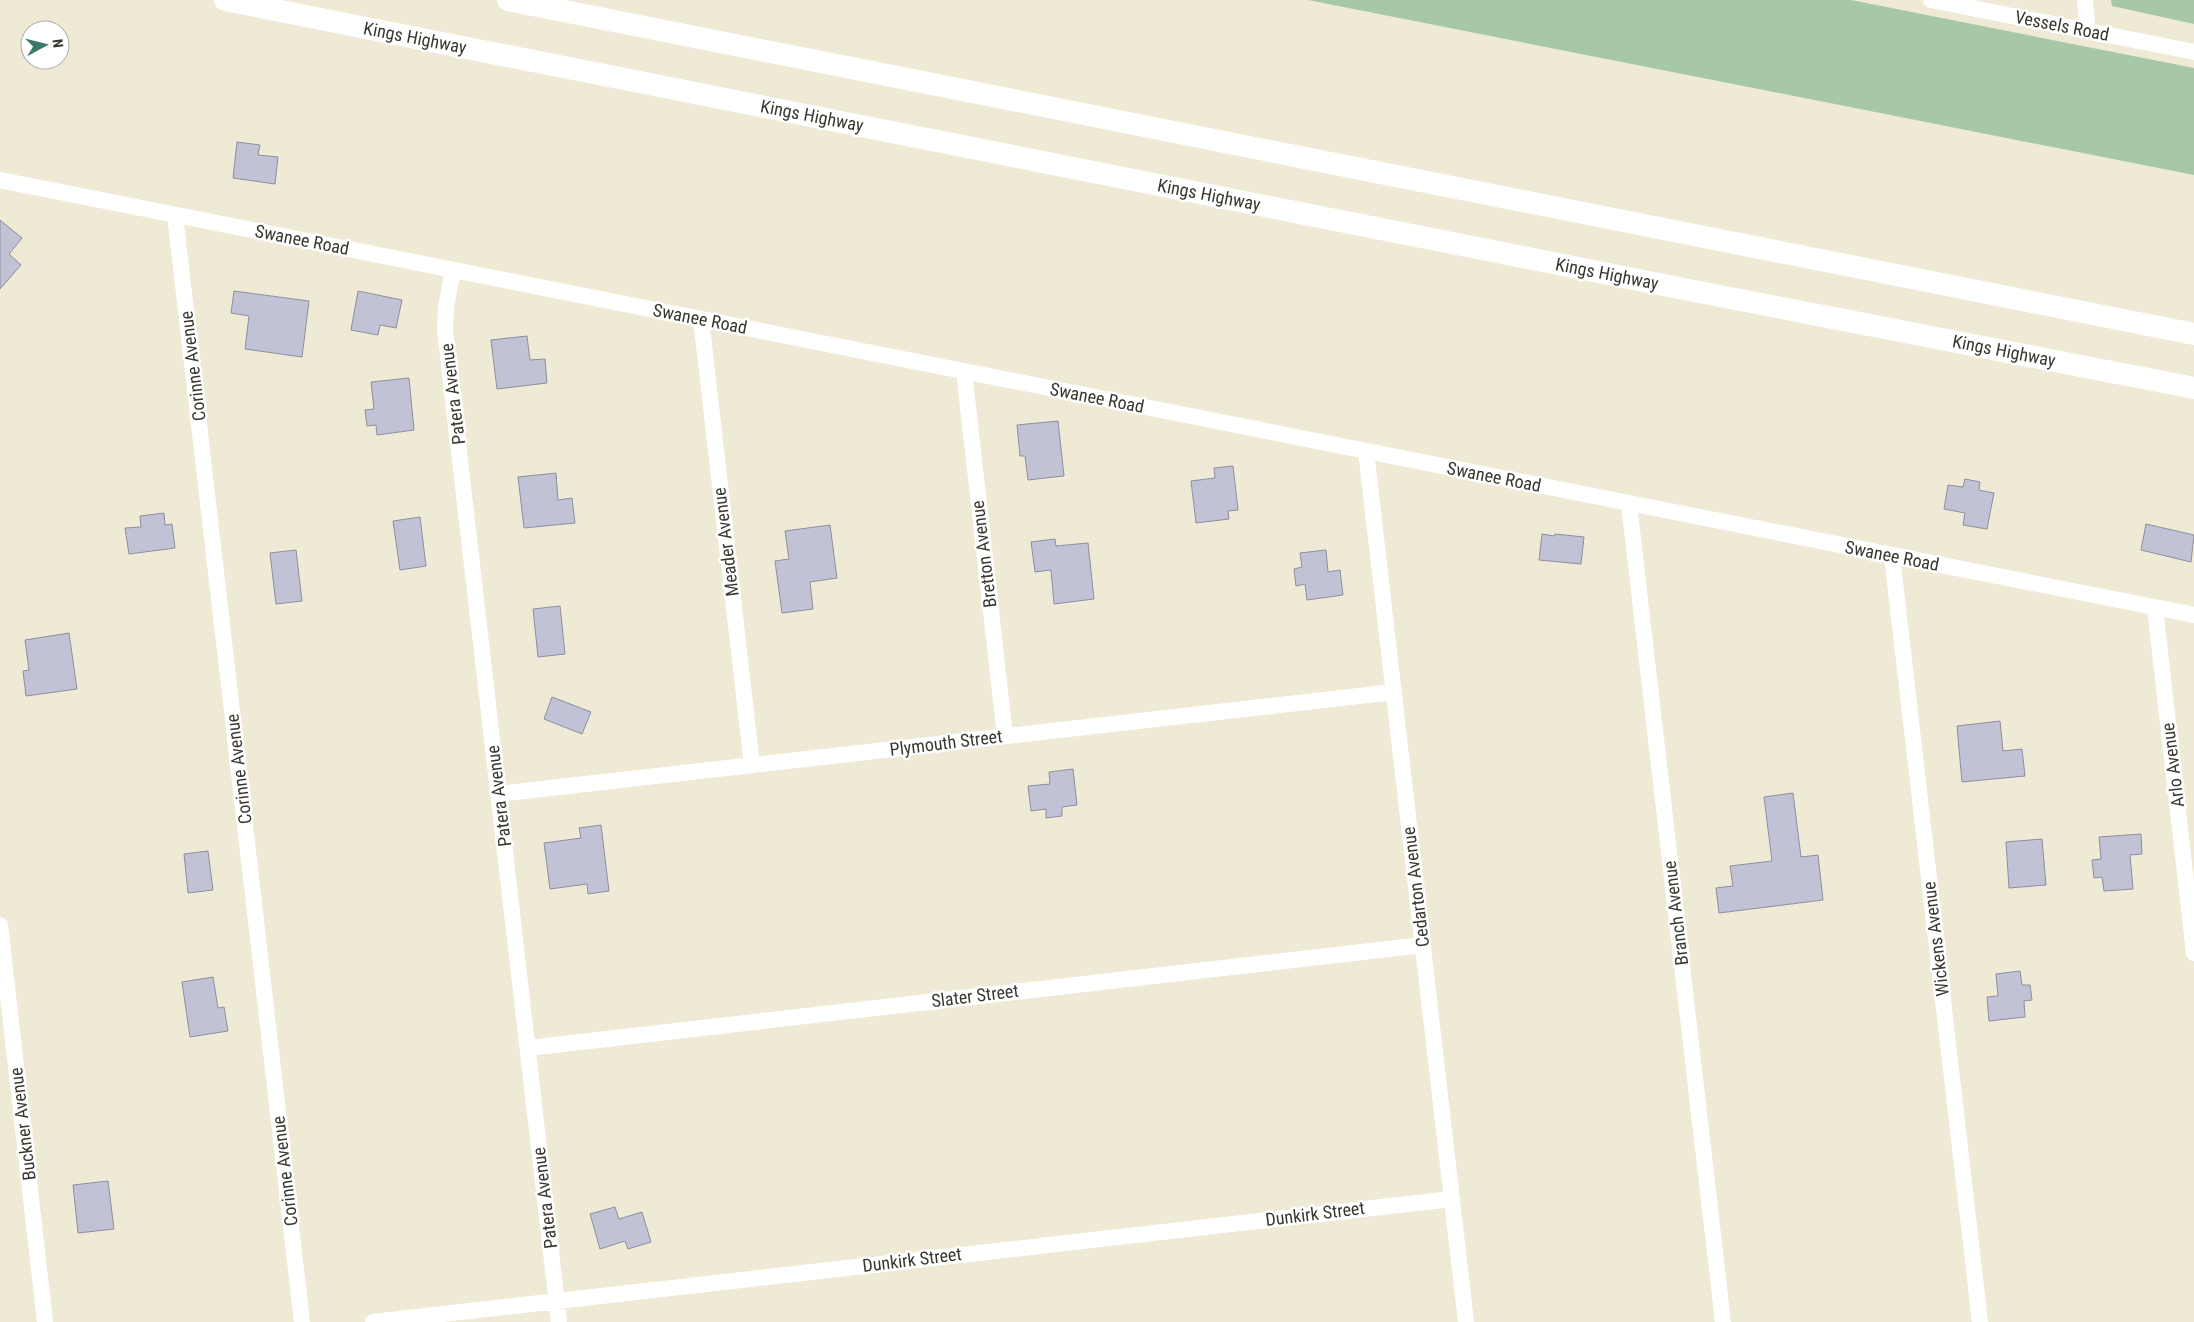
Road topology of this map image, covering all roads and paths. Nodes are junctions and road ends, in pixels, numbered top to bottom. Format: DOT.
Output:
graph roads {
  1 [pos="225,0"];
  2 [pos="508,0"];
  3 [pos="1931,0"];
  4 [pos="2085,0"];
  5 [pos="2088,31"];
  6 [pos="2194,52"];
  7 [pos="0,180"];
  8 [pos="175,215"];
  9 [pos="453,270"];
  10 [pos="701,319"];
  11 [pos="2194,334"];
  12 [pos="964,371"];
  13 [pos="2194,388"];
  14 [pos="1366,451"];
  15 [pos="1629,504"];
  16 [pos="1892,556"];
  17 [pos="2154,608"];
  18 [pos="2194,616"];
  19 [pos="1394,692"];
  20 [pos="1005,736"];
  21 [pos="752,765"];
  22 [pos="498,794"];
  23 [pos="0,925"];
  24 [pos="1423,945"];
  25 [pos="2194,953"];
  26 [pos="528,1048"];
  27 [pos="1452,1199"];
  28 [pos="556,1301"];
  29 [pos="45,1322"];
  30 [pos="302,1322"];
  31 [pos="373,1322"];
  32 [pos="559,1322"];
  33 [pos="1466,1322"];
  34 [pos="1723,1322"];
  35 [pos="1980,1322"];
  1 -- 13 [label="main road, Kings Highway"];
  2 -- 11 [label="main road"];
  3 -- 5 [label="street, Vessels Road"];
  4 -- 5 [label="street"];
  5 -- 6 [label="street, Vessels Road"];
  7 -- 8 [label="street, Swanee Road"];
  8 -- 9 [label="street, Swanee Road"];
  8 -- 30 [label="street, Corinne Avenue"];
  9 -- 10 [label="street, Swanee Road"];
  9 -- 22 [label="street, Patera Avenue"];
  10 -- 12 [label="street, Swanee Road"];
  10 -- 21 [label="street, Meader Avenue"];
  12 -- 14 [label="street, Swanee Road"];
  12 -- 20 [label="street, Bretton Avenue"];
  14 -- 15 [label="street, Swanee Road"];
  14 -- 19 [label="street, Cedarton Avenue"];
  15 -- 16 [label="street, Swanee Road"];
  15 -- 34 [label="street, Branch Avenue"];
  16 -- 17 [label="street, Swanee Road"];
  16 -- 35 [label="street, Wickens Avenue"];
  17 -- 18 [label="street, Swanee Road"];
  17 -- 25 [label="street, Arlo Avenue"];
  19 -- 20 [label="street, Plymouth Street"];
  19 -- 24 [label="street, Cedarton Avenue"];
  20 -- 21 [label="street, Plymouth Street"];
  21 -- 22 [label="street, Plymouth Street"];
  22 -- 26 [label="street, Patera Avenue"];
  23 -- 29 [label="street, Buckner Avenue"];
  24 -- 26 [label="street, Slater Street"];
  24 -- 27 [label="street, Cedarton Avenue"];
  26 -- 28 [label="street, Patera Avenue"];
  27 -- 28 [label="street, Dunkirk Street"];
  27 -- 33 [label="street, Cedarton Avenue"];
  28 -- 31 [label="street, Dunkirk Street"];
  28 -- 32 [label="street, Patera Avenue"];
}
